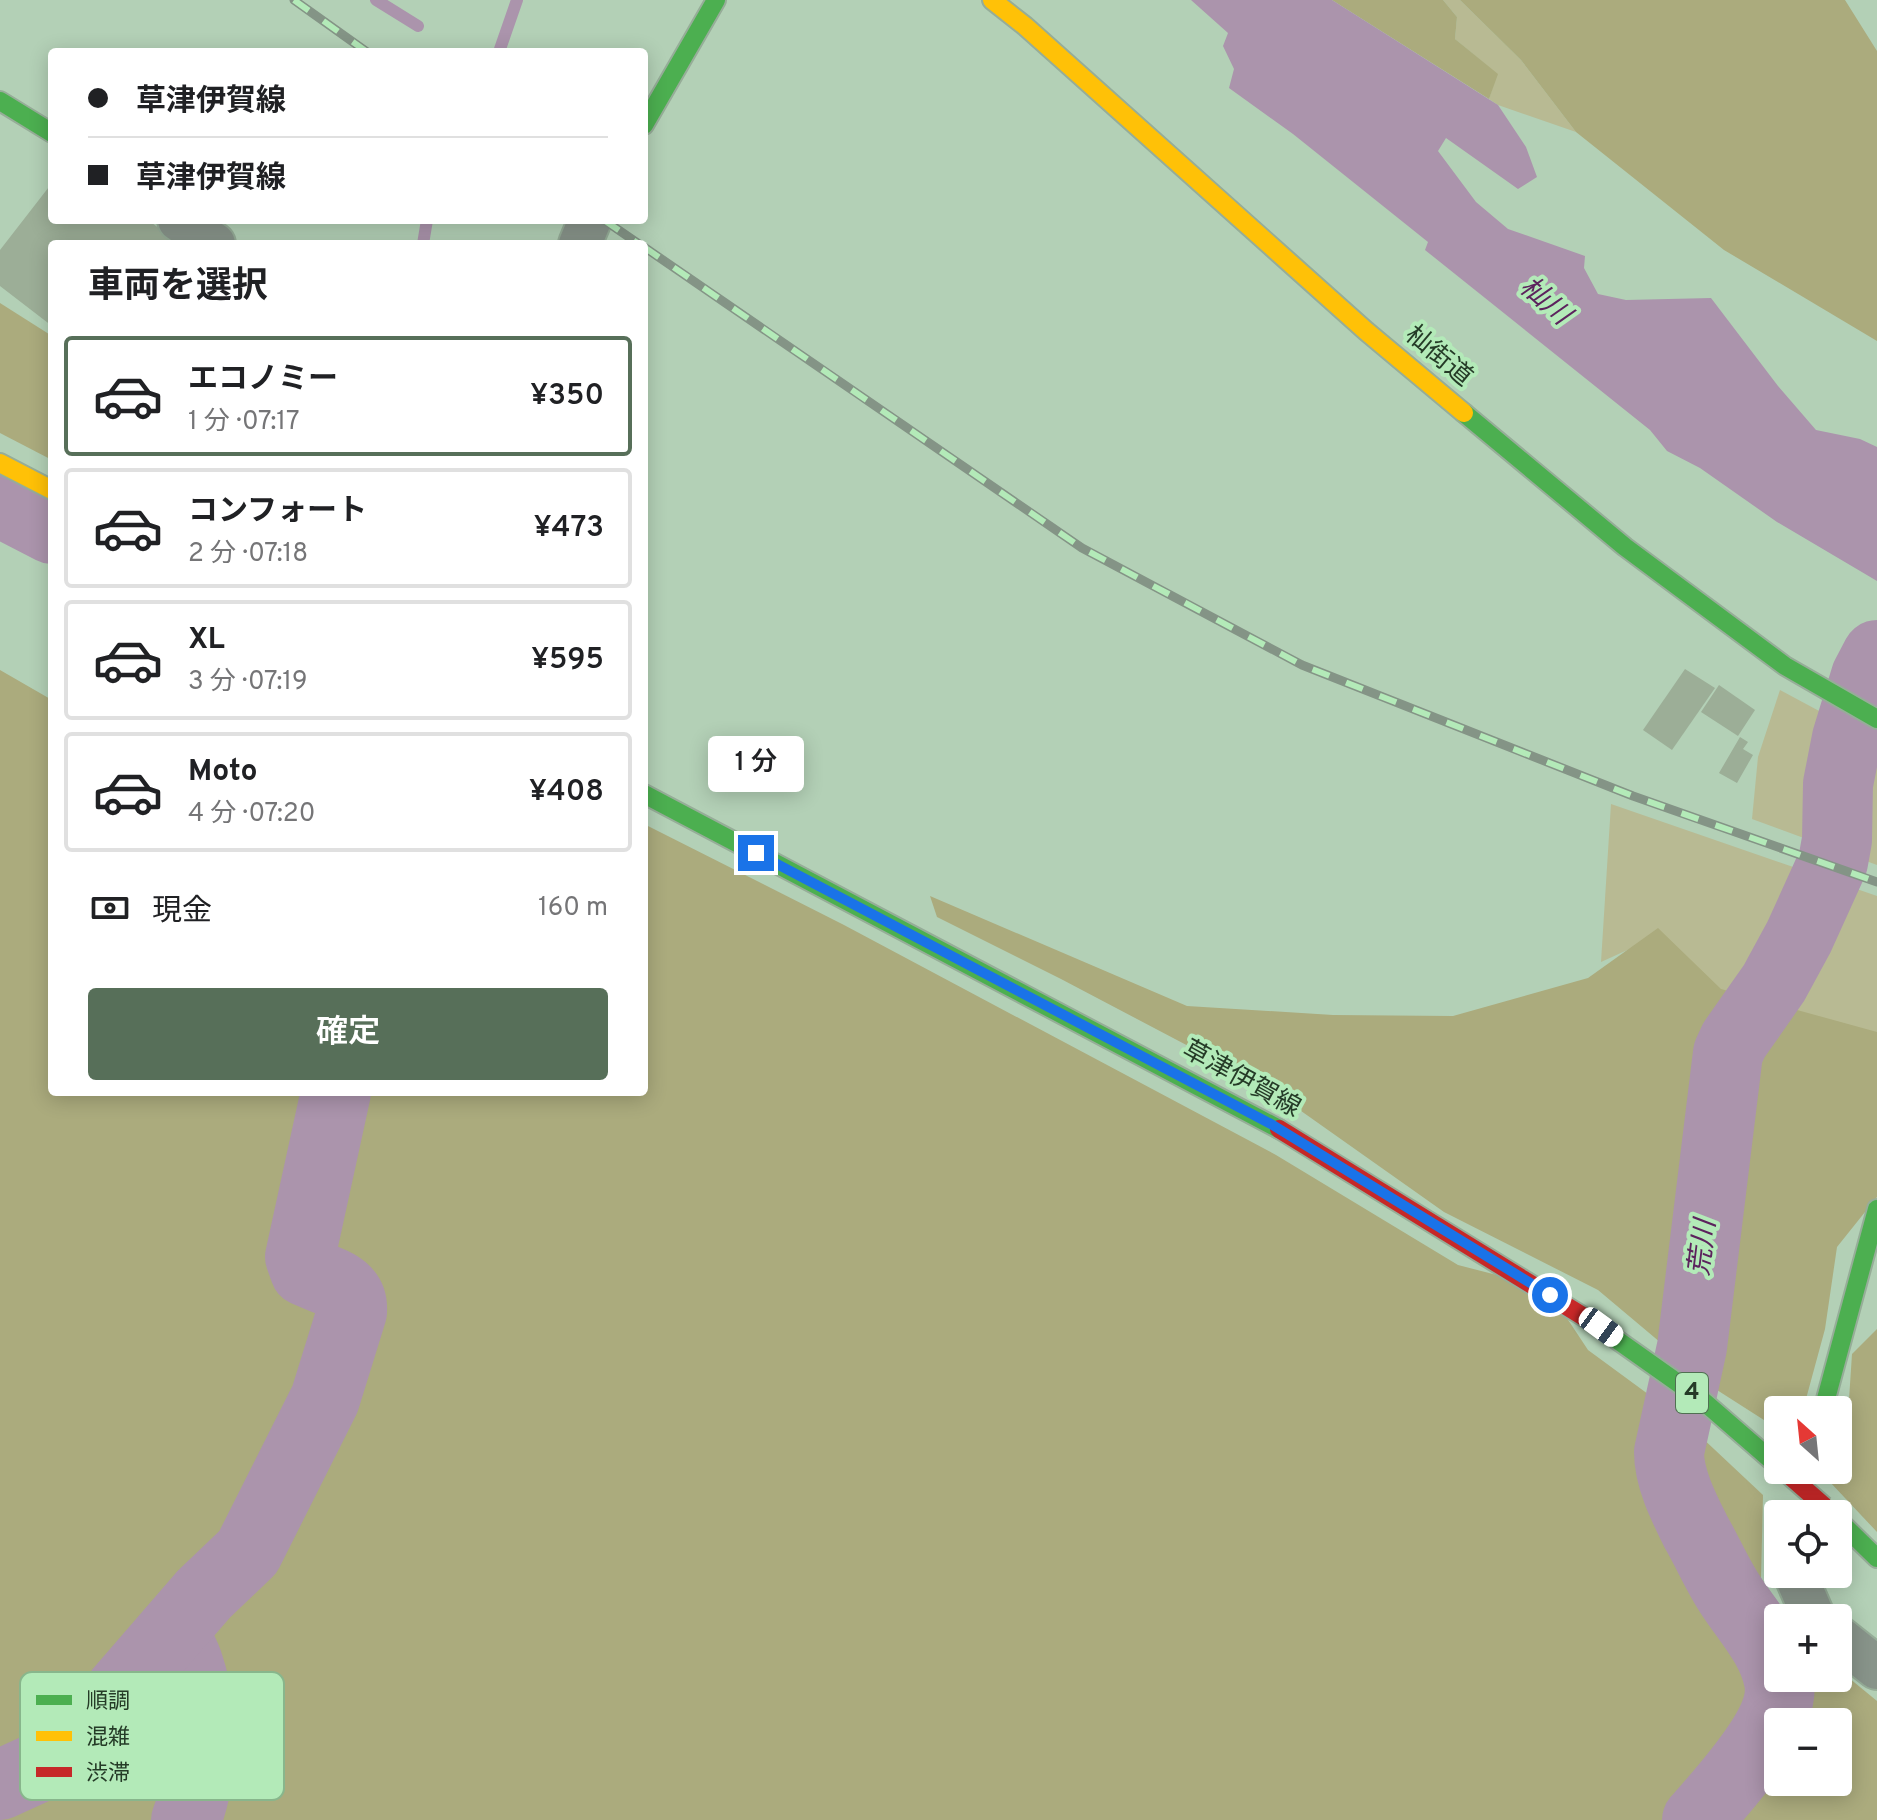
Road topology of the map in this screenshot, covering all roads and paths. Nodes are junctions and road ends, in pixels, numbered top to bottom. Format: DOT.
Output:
graph roads {
  1 [pos="716,0"];
  2 [pos="992,0"];
  3 [pos="0,101"];
  4 [pos="648,118"];
  5 [pos="48,131"];
  6 [pos="185,224"];
  7 [pos="208,240"];
  8 [pos="0,463"];
  9 [pos="48,488"];
  10 [pos="1877,719"];
  11 [pos="648,796"];
  12 [pos="1877,1209"];
  13 [pos="1827,1396"];
  14 [pos="1764,1454"];
  15 [pos="1797,1484"];
  16 [pos="1812,1500"];
  17 [pos="1852,1534"];
  18 [pos="1877,1558"];
  19 [pos="1852,1648"];
  20 [pos="1877,1668"];
  1 -- 4 [label="street"];
  2 -- 10 [label="street, 杣街道"];
  3 -- 5 [label="street"];
  6 -- 7 [label="street"];
  8 -- 9 [label="street"];
  11 -- 14 [label="street, 草津伊賀線 / 4"];
  12 -- 13 [label="street"];
  15 -- 16 [label="street, bridge"];
  17 -- 18 [label="street"];
  19 -- 20 [label="street"];
}
